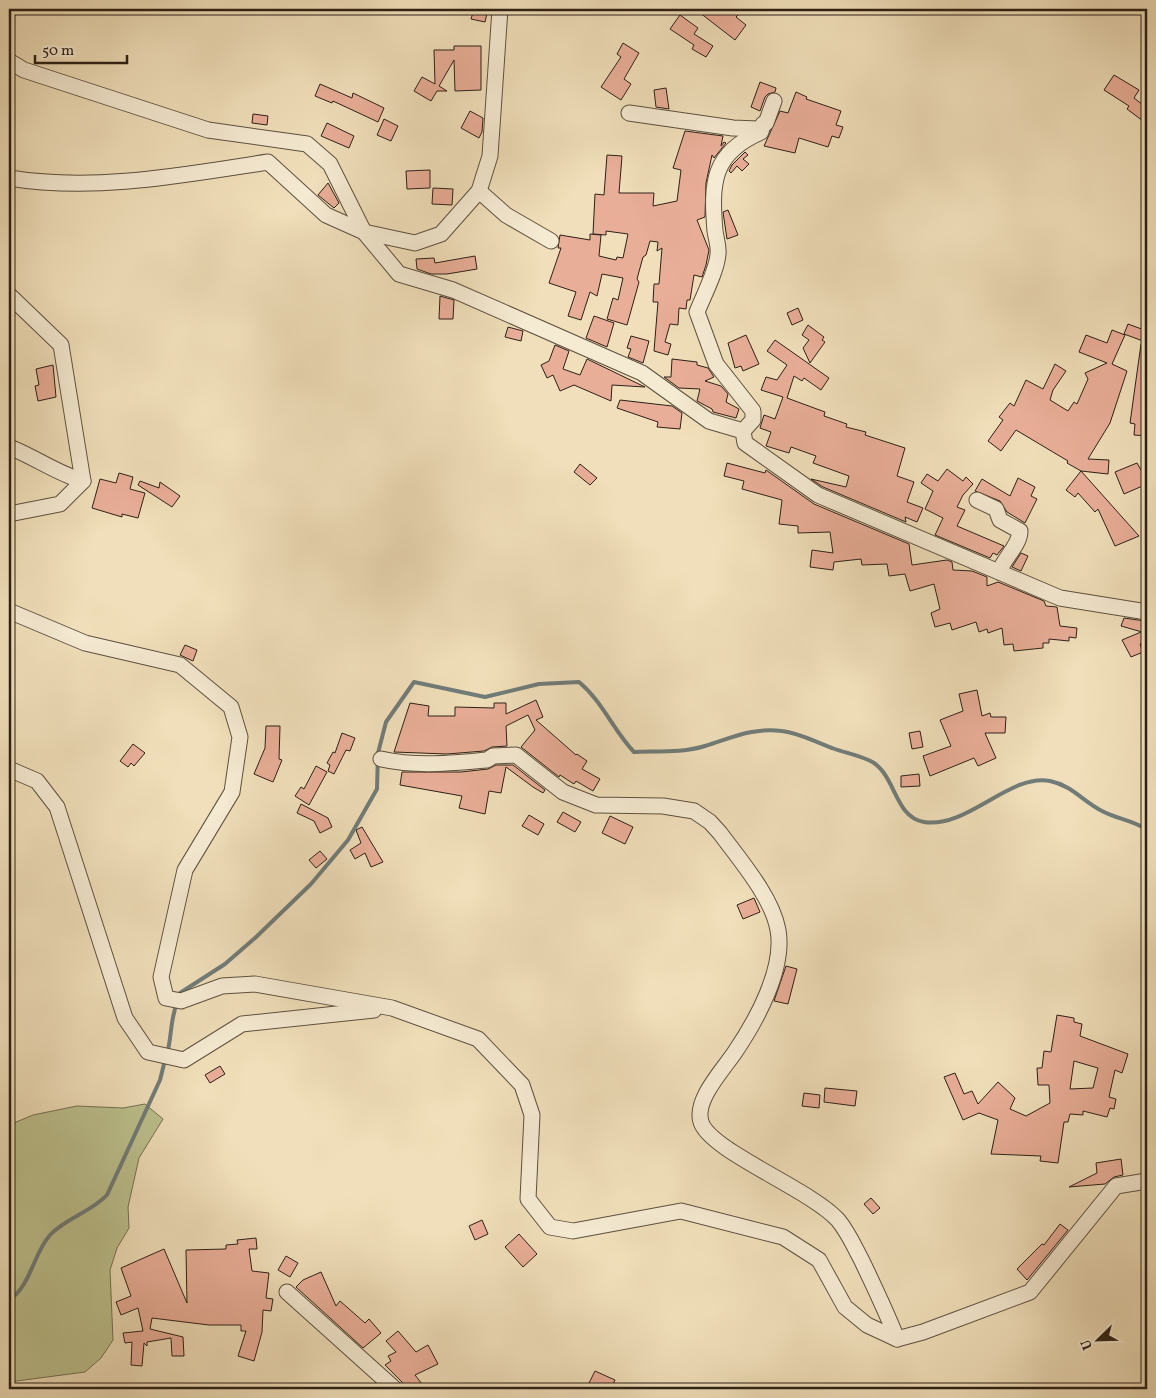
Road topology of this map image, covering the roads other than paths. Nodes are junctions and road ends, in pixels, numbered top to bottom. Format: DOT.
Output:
graph roads {
  1 [pos="500,9"];
  2 [pos="9,60"];
  3 [pos="774,101"];
  4 [pos="629,113"];
  5 [pos="763,124"];
  6 [pos="9,178"];
  7 [pos="479,191"];
  8 [pos="364,232"];
  9 [pos="551,241"];
  10 [pos="9,295"];
  11 [pos="743,431"];
  12 [pos="9,447"];
  13 [pos="83,481"];
  14 [pos="977,500"];
  15 [pos="9,514"];
  16 [pos="999,572"];
  17 [pos="9,611"];
  18 [pos="1147,612"];
  19 [pos="381,759"];
  20 [pos="9,769"];
  21 [pos="392,1008"];
  22 [pos="1147,1181"];
  23 [pos="287,1292"];
  24 [pos="897,1339"];
  25 [pos="395,1389"];
  1 -- 7 [label="street"];
  2 -- 8 [label="street"];
  3 -- 5 [label="street"];
  4 -- 5 [label="street"];
  5 -- 11 [label="street"];
  6 -- 8 [label="street"];
  7 -- 8 [label="street"];
  7 -- 9 [label="street"];
  8 -- 11 [label="street"];
  10 -- 13 [label="street"];
  11 -- 16 [label="street"];
  12 -- 13 [label="street"];
  13 -- 15 [label="street"];
  14 -- 16 [label="street"];
  16 -- 18 [label="street"];
  17 -- 21 [label="street"];
  19 -- 24 [label="street"];
  20 -- 21 [label="street"];
  21 -- 24 [label="street"];
  22 -- 24 [label="street"];
  23 -- 25 [label="street"];
}
